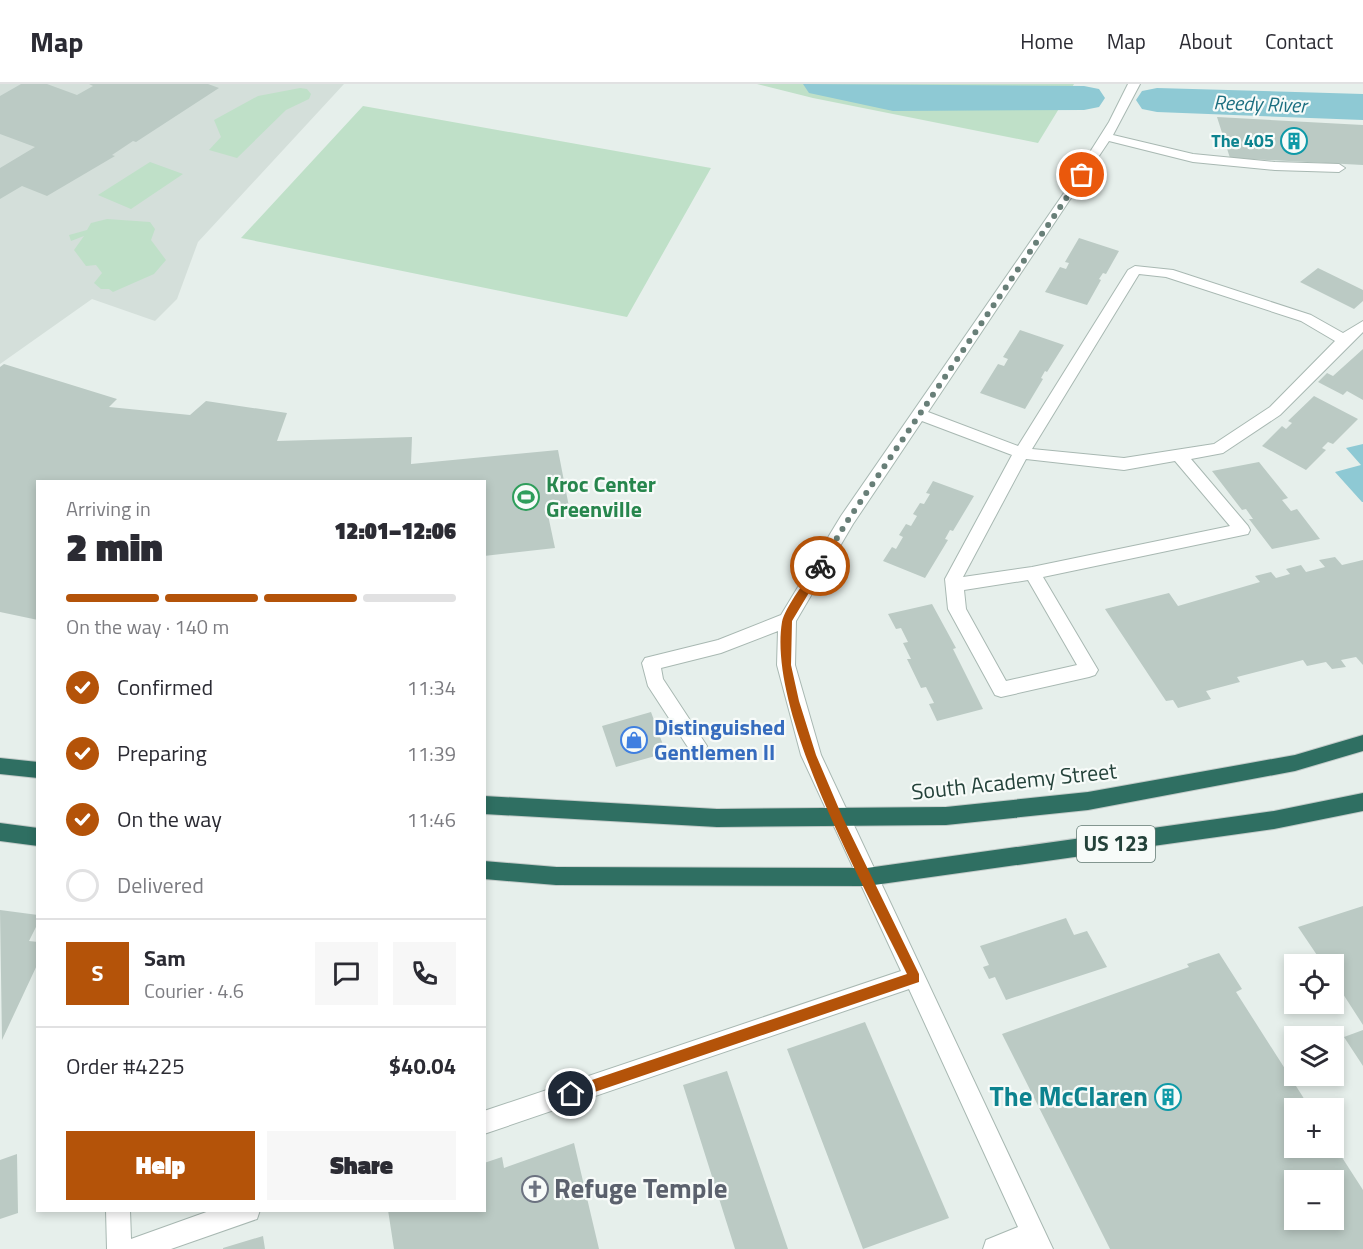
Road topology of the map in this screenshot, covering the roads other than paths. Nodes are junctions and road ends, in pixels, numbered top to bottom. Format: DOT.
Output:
graph roads {
  1 [pos="1134,84"];
  2 [pos="1106,137"];
  3 [pos="1339,168"];
  4 [pos="1363,325"];
  5 [pos="1344,340"];
  6 [pos="921,415"];
  7 [pos="1021,453"];
  8 [pos="1179,455"];
  9 [pos="1032,573"];
  10 [pos="955,585"];
  11 [pos="787,620"];
  12 [pos="1363,743"];
  13 [pos="698,746"];
  14 [pos="0,766"];
  15 [pos="36,770"];
  16 [pos="1363,802"];
  17 [pos="486,805"];
  18 [pos="838,817"];
  19 [pos="0,832"];
  20 [pos="36,837"];
  21 [pos="486,870"];
  22 [pos="867,877"];
  23 [pos="915,978"];
  24 [pos="486,1122"];
  25 [pos="118,1212"];
  26 [pos="242,1212"];
  27 [pos="1038,1241"];
  28 [pos="119,1249"];
  29 [pos="136,1249"];
  30 [pos="995,1249"];
  1 -- 2 [label="street"];
  2 -- 3 [label="street"];
  2 -- 6 [label="street"];
  4 -- 5 [label="street"];
  5 -- 7 [label="street"];
  5 -- 8 [label="street"];
  6 -- 7 [label="street"];
  6 -- 11 [label="street"];
  7 -- 8 [label="street"];
  7 -- 10 [label="street"];
  8 -- 9 [label="street"];
  9 -- 10 [label="street"];
  9 -- 10 [label="street"];
  11 -- 13 [label="street"];
  11 -- 18 [label="street"];
  12 -- 18 [label="highway, South Academy Street / US 123"];
  14 -- 15 [label="highway"];
  16 -- 22 [label="highway, US 123"];
  17 -- 18 [label="highway, South Academy Street / US 123"];
  18 -- 22 [label="street"];
  19 -- 20 [label="highway"];
  21 -- 22 [label="highway, US 123"];
  22 -- 23 [label="street"];
  23 -- 24 [label="street"];
  23 -- 27 [label="street"];
  25 -- 28 [label="street"];
  26 -- 29 [label="street"];
  27 -- 30 [label="street"];
}
